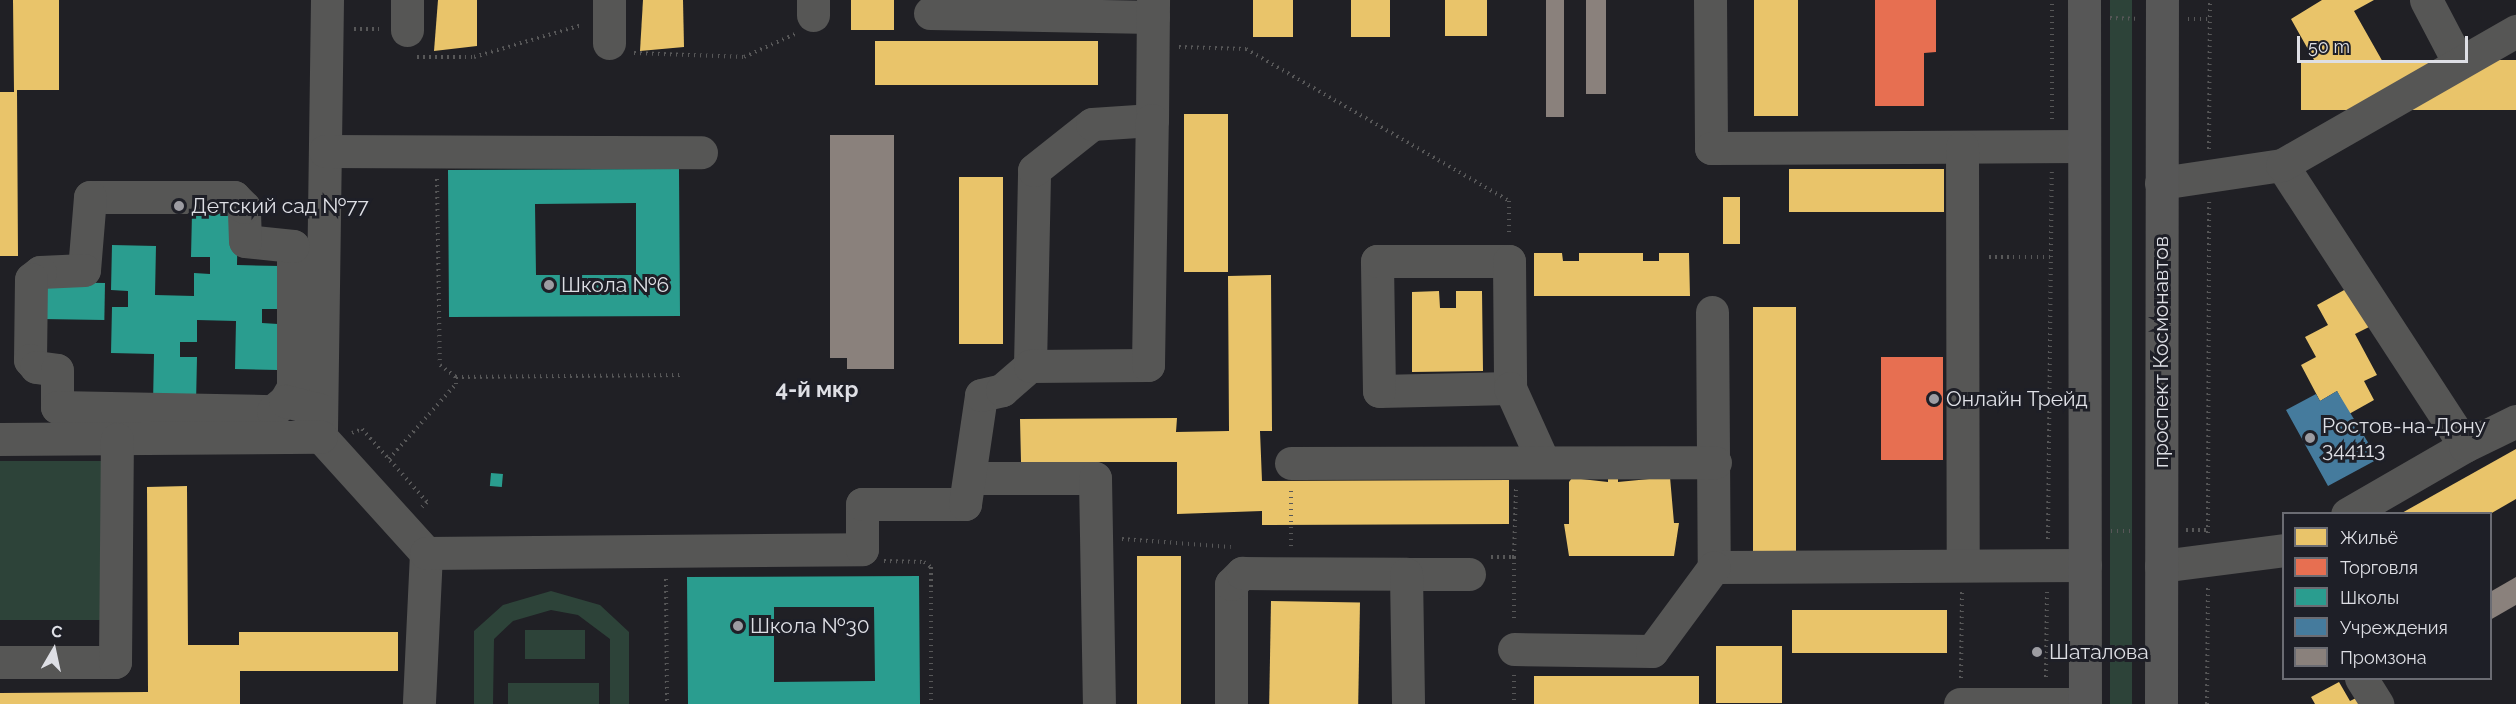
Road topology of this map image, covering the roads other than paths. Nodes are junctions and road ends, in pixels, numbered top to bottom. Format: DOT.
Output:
graph roads {
  1 [pos="1710,0"];
  2 [pos="2426,0"];
  3 [pos="2084,9"];
  4 [pos="2162,9"];
  5 [pos="930,13"];
  6 [pos="334,14"];
  7 [pos="1153,21"];
  8 [pos="2516,31"];
  9 [pos="2459,63"];
  10 [pos="1152,120"];
  11 [pos="2084,146"];
  12 [pos="1962,147"];
  13 [pos="325,151"];
  14 [pos="701,152"];
  15 [pos="2282,165"];
  16 [pos="2162,183"];
  17 [pos="1712,312"];
  18 [pos="1030,366"];
  19 [pos="1510,388"];
  20 [pos="285,401"];
  21 [pos="57,407"];
  22 [pos="2516,421"];
  23 [pos="329,428"];
  24 [pos="117,438"];
  25 [pos="57,439"];
  26 [pos="0,440"];
  27 [pos="2465,446"];
  28 [pos="1530,460"];
  29 [pos="1714,462"];
  30 [pos="1291,463"];
  31 [pos="970,478"];
  32 [pos="2349,512"];
  33 [pos="2282,550"];
  34 [pos="426,553"];
  35 [pos="1963,565"];
  36 [pos="2085,565"];
  37 [pos="2161,566"];
  38 [pos="1714,567"];
  39 [pos="1469,573"];
  40 [pos="1406,574"];
  41 [pos="1514,649"];
  42 [pos="0,662"];
  43 [pos="2362,680"];
  44 [pos="1960,703"];
  45 [pos="2046,703"];
  46 [pos="419,704"];
  47 [pos="1099,704"];
  48 [pos="1231,704"];
  49 [pos="1408,704"];
  50 [pos="2085,704"];
  51 [pos="2161,704"];
  52 [pos="2377,704"];
  1 -- 12 [label="lane"];
  2 -- 9 [label="lane"];
  3 -- 11 [label="main road"];
  4 -- 16 [label="main road, проспект Космонавтов"];
  5 -- 7 [label="lane"];
  6 -- 13 [label="lane"];
  7 -- 10 [label="lane"];
  8 -- 9 [label="lane"];
  9 -- 15 [label="lane"];
  10 -- 18 [label="lane"];
  10 -- 18 [label="lane"];
  11 -- 12 [label="lane"];
  11 -- 36 [label="main road"];
  12 -- 35 [label="lane"];
  13 -- 14 [label="lane"];
  13 -- 23 [label="lane"];
  15 -- 16 [label="lane"];
  15 -- 27 [label="lane"];
  16 -- 37 [label="main road, проспект Космонавтов"];
  17 -- 29 [label="lane"];
  18 -- 31 [label="lane"];
  19 -- 19 [label="lane"];
  19 -- 28 [label="lane"];
  20 -- 21 [label="lane"];
  20 -- 21 [label="lane"];
  20 -- 23 [label="lane"];
  21 -- 25 [label="lane"];
  22 -- 27 [label="lane"];
  23 -- 24 [label="lane"];
  23 -- 34 [label="lane"];
  24 -- 25 [label="lane"];
  24 -- 42 [label="lane"];
  25 -- 26 [label="lane"];
  27 -- 32 [label="lane"];
  28 -- 29 [label="lane"];
  28 -- 30 [label="lane"];
  29 -- 38 [label="lane"];
  31 -- 34 [label="lane"];
  31 -- 47 [label="lane"];
  33 -- 37 [label="lane"];
  34 -- 46 [label="lane"];
  35 -- 36 [label="lane"];
  35 -- 38 [label="lane"];
  36 -- 50 [label="main road"];
  37 -- 51 [label="main road, проспект Космонавтов"];
  38 -- 41 [label="lane"];
  39 -- 40 [label="lane"];
  40 -- 48 [label="lane"];
  40 -- 49 [label="lane"];
  43 -- 52 [label="lane"];
  44 -- 45 [label="lane"];
  45 -- 50 [label="lane"];
}
